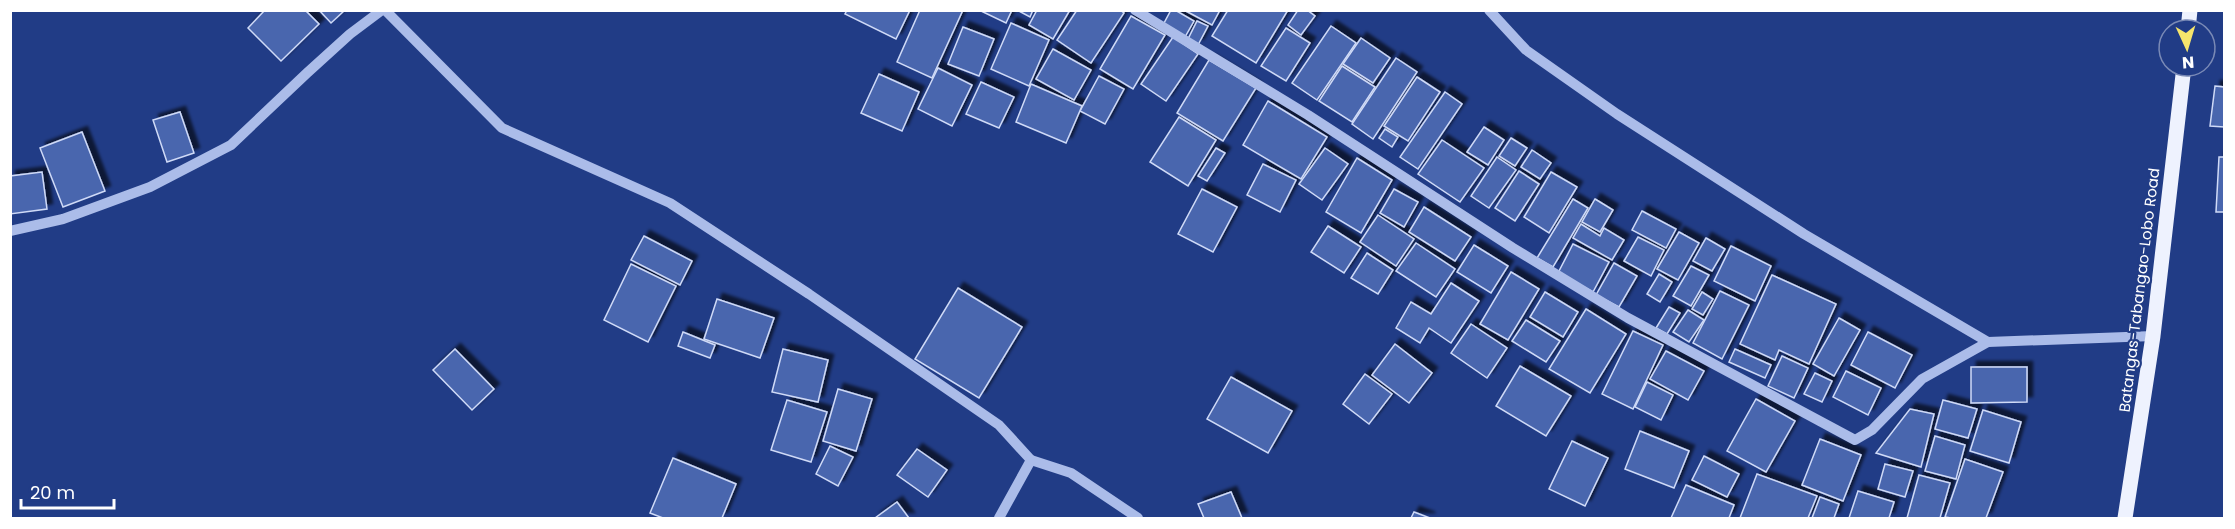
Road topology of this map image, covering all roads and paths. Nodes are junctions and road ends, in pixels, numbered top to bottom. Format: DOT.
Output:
graph roads {
  1 [pos="383,10"];
  2 [pos="1135,10"];
  3 [pos="1489,10"];
  4 [pos="2183,78"];
  5 [pos="10,231"];
  6 [pos="2154,336"];
  7 [pos="1988,342"];
  8 [pos="1031,460"];
  9 [pos="999,519"];
  10 [pos="1138,519"];
  11 [pos="2125,519"];
  1 -- 5 [label="street"];
  1 -- 8 [label="street"];
  2 -- 7 [label="street"];
  3 -- 7 [label="street"];
  4 -- 6 [label="main road, Batangas-Tabangao-Lobo Road"];
  6 -- 7 [label="street"];
  6 -- 11 [label="main road, Batangas-Tabangao-Lobo Road"];
  8 -- 9 [label="street"];
  8 -- 10 [label="street"];
}
